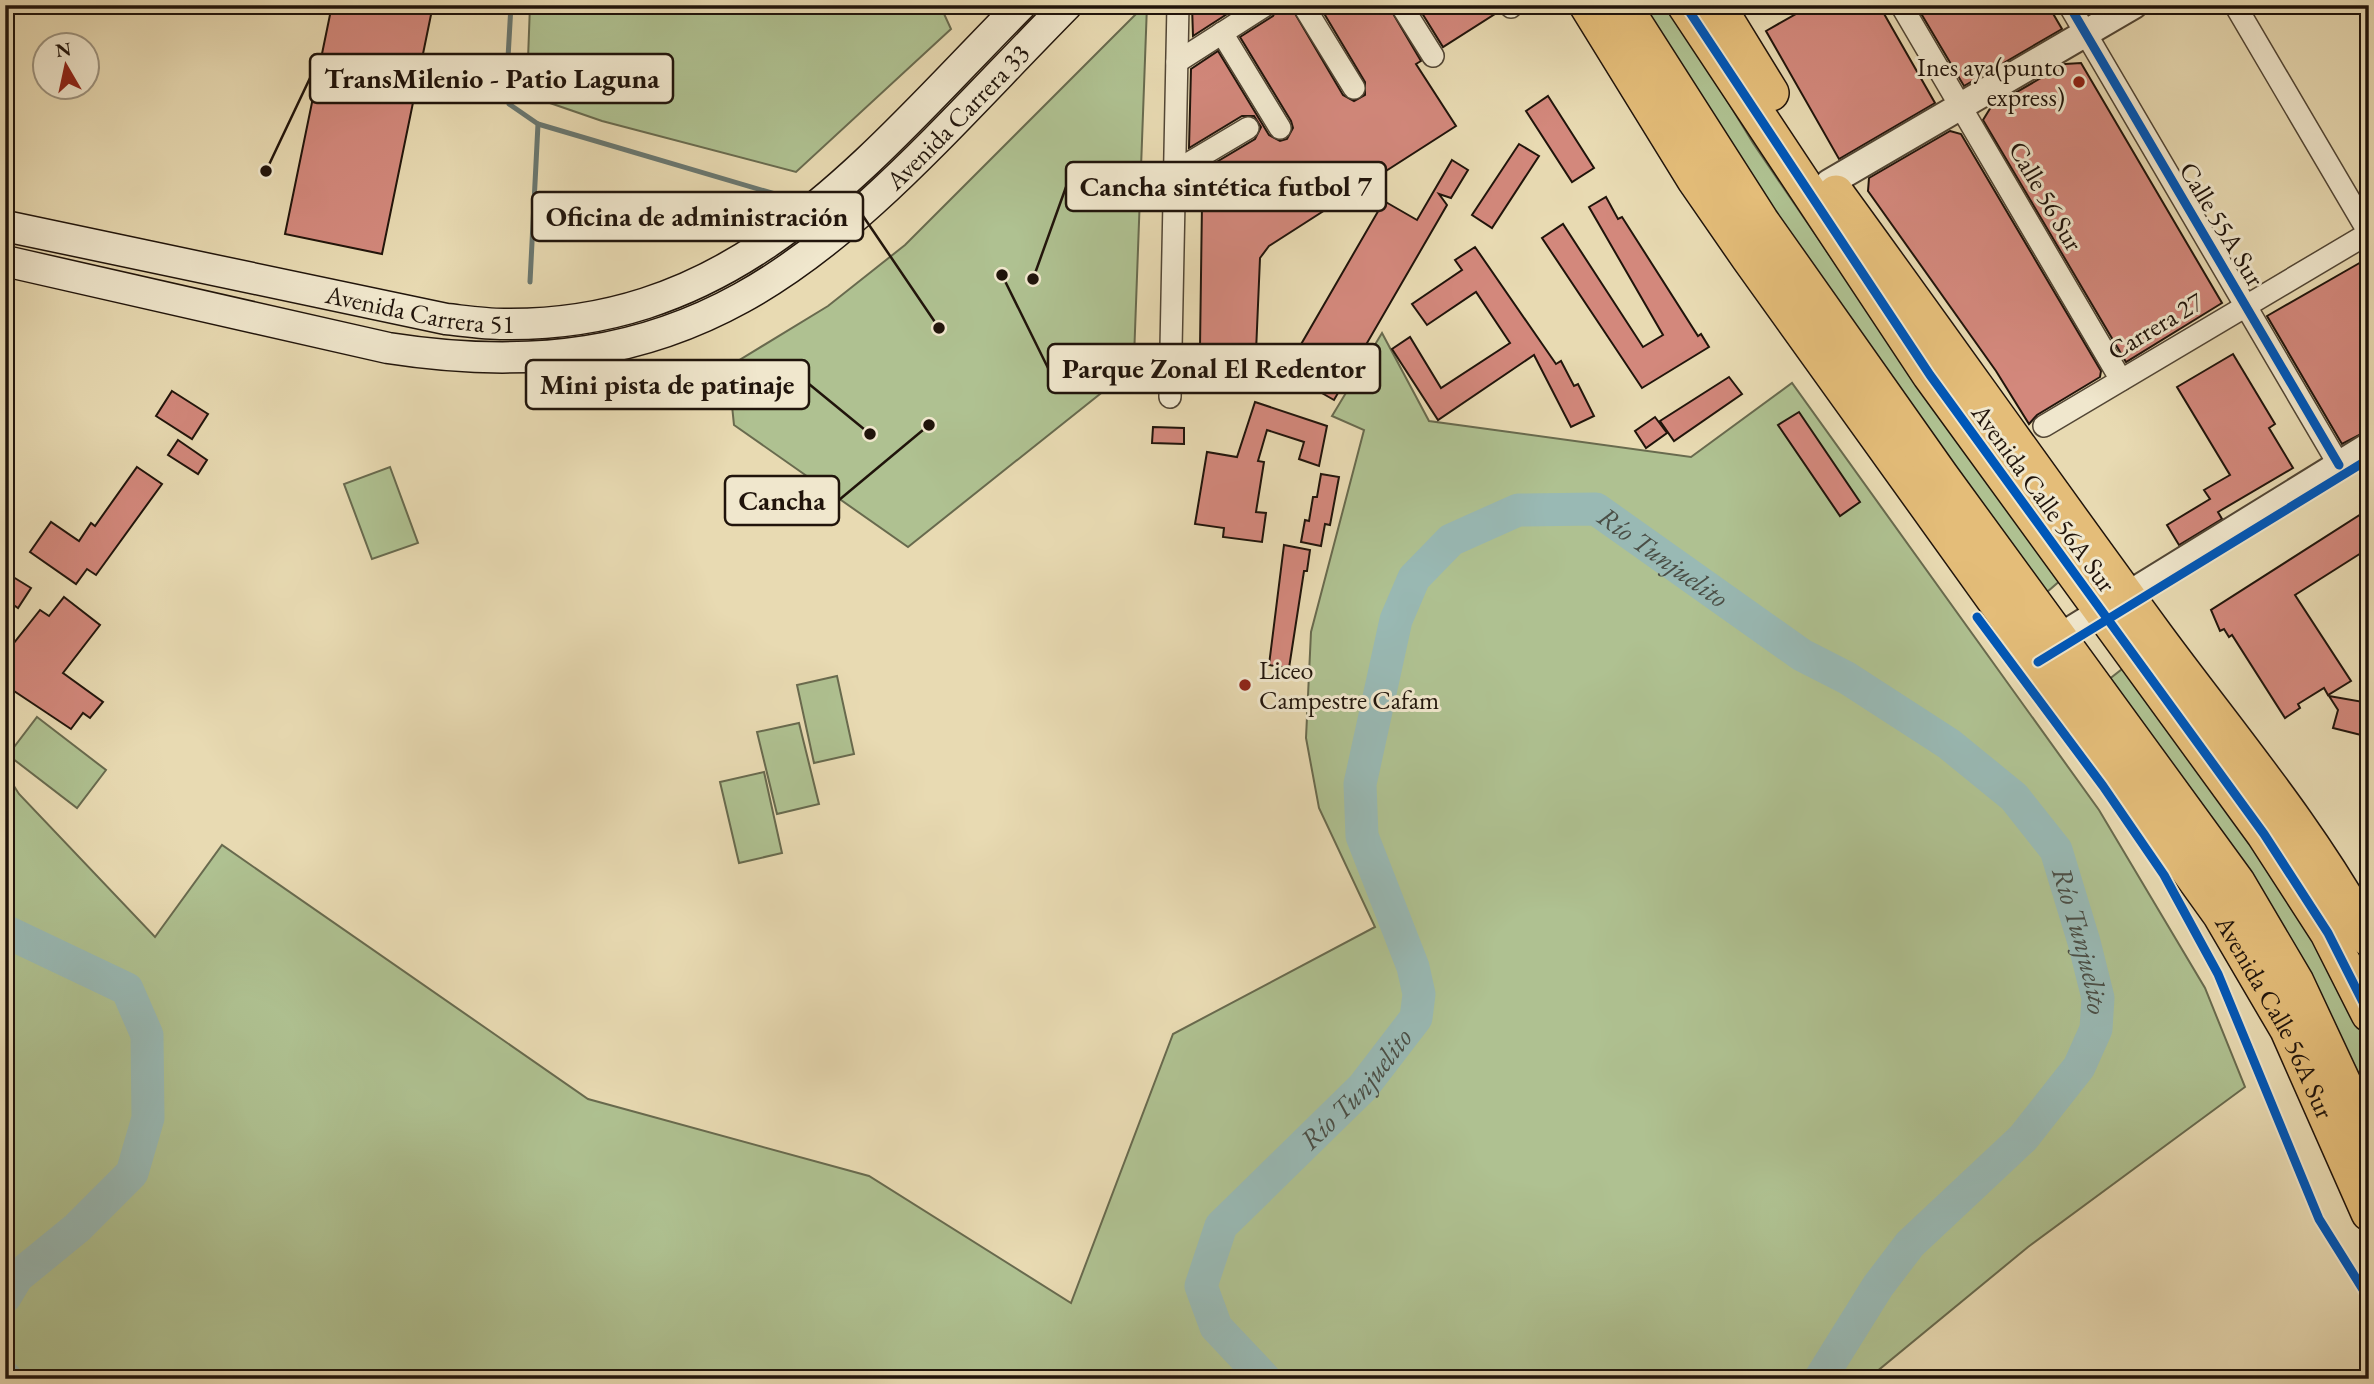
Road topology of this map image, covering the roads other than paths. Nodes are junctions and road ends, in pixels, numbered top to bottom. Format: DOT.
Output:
graph roads {
  1 [pos="1021,5"];
  2 [pos="1067,5"];
  3 [pos="1178,5"];
  4 [pos="1266,5"];
  5 [pos="1303,5"];
  6 [pos="1401,5"];
  7 [pos="1587,5"];
  8 [pos="1623,5"];
  9 [pos="1685,5"];
  10 [pos="1717,5"];
  11 [pos="1901,5"];
  12 [pos="2069,5"];
  13 [pos="2134,5"];
  14 [pos="2235,5"];
  15 [pos="1222,33"];
  16 [pos="2085,34"];
  17 [pos="1433,56"];
  18 [pos="1177,62"];
  19 [pos="1354,88"];
  20 [pos="1960,106"];
  21 [pos="1248,128"];
  22 [pos="1280,128"];
  23 [pos="1174,172"];
  24 [pos="1829,183"];
  25 [pos="814,211"];
  26 [pos="5,226"];
  27 [pos="2369,233"];
  28 [pos="5,261"];
  29 [pos="745,298"];
  30 [pos="2245,304"];
  31 [pos="1784,307"];
  32 [pos="1930,375"];
  33 [pos="2121,380"];
  34 [pos="1880,389"];
  35 [pos="1170,397"];
  36 [pos="1998,415"];
  37 [pos="2044,426"];
  38 [pos="2369,446"];
  39 [pos="2339,465"];
  40 [pos="2113,603"];
  41 [pos="2058,638"];
  42 [pos="2298,825"];
  43 [pos="2313,910"];
  44 [pos="2369,939"];
  45 [pos="2369,1014"];
  46 [pos="2369,1138"];
  47 [pos="2361,1183"];
  48 [pos="2369,1213"];
  1 -- 25 [label="main road, Avenida Carrera 33"];
  2 -- 29 [label="main road, Avenida Carrera 33"];
  3 -- 18 [label="street"];
  4 -- 15 [label="street"];
  5 -- 19 [label="street"];
  6 -- 17 [label="street"];
  7 -- 31 [label="highway, Avenida Calle 56A Sur"];
  8 -- 34 [label="highway, Avenida Calle 56A Sur"];
  9 -- 32 [label="highway, Avenida Calle 56A Sur"];
  10 -- 24 [label="highway, Avenida Calle 56A Sur"];
  11 -- 20 [label="street, Calle 56 Sur"];
  12 -- 16 [label="street, Calle 55A Sur"];
  13 -- 16 [label="street"];
  14 -- 27 [label="street"];
  15 -- 18 [label="street"];
  15 -- 22 [label="street"];
  16 -- 20 [label="street"];
  16 -- 30 [label="street, Calle 55A Sur"];
  18 -- 23 [label="street"];
  20 -- 24 [label="street"];
  20 -- 33 [label="street, Calle 56 Sur"];
  21 -- 23 [label="street"];
  23 -- 35 [label="street"];
  24 -- 36 [label="highway, Avenida Calle 56A Sur"];
  25 -- 26 [label="main road, Avenida Carrera 51"];
  27 -- 30 [label="street, Carrera 27"];
  28 -- 29 [label="main road, Avenida Carrera 51"];
  30 -- 33 [label="street, Carrera 27"];
  30 -- 39 [label="street, Calle 55A Sur"];
  31 -- 34 [label="highway"];
  31 -- 47 [label="highway, Avenida Calle 56A Sur"];
  32 -- 36 [label="highway"];
  32 -- 40 [label="highway, Avenida Calle 56A Sur"];
  33 -- 37 [label="street, Carrera 27"];
  34 -- 41 [label="highway, Avenida Calle 56A Sur"];
  36 -- 40 [label="highway, Avenida Calle 56A Sur"];
  38 -- 39 [label="street"];
  39 -- 40 [label="street"];
  40 -- 41 [label="street"];
  40 -- 42 [label="highway, Avenida Calle 56A Sur"];
  40 -- 43 [label="highway, Avenida Calle 56A Sur"];
  41 -- 46 [label="highway, Avenida Calle 56A Sur"];
  42 -- 43 [label="highway"];
  42 -- 44 [label="highway, Avenida Calle 56A Sur"];
  43 -- 45 [label="highway, Avenida Calle 56A Sur"];
  47 -- 48 [label="highway, Avenida Calle 56A Sur"];
}
